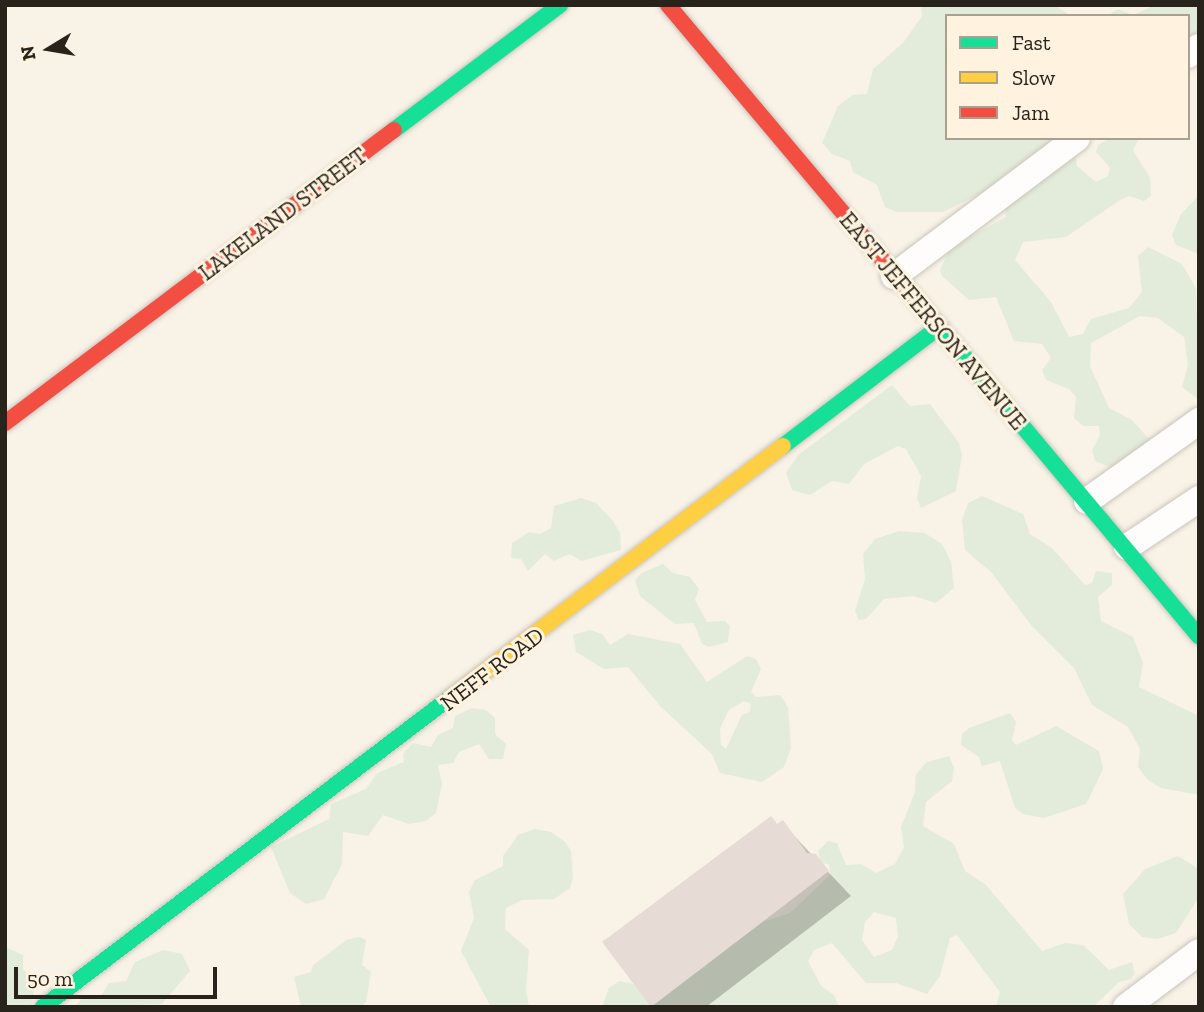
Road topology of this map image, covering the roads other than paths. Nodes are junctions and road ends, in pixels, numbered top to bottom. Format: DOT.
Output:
graph roads {
  1 [pos="560,5"];
  2 [pos="668,5"];
  3 [pos="1074,140"];
  4 [pos="894,276"];
  5 [pos="938,328"];
  6 [pos="1199,421"];
  7 [pos="5,423"];
  8 [pos="1199,499"];
  9 [pos="1087,501"];
  10 [pos="1127,547"];
  11 [pos="1199,636"];
  12 [pos="1199,952"];
  13 [pos="43,1007"];
  14 [pos="1126,1007"];
  1 -- 7 [label="street, LAKELAND STREET"];
  2 -- 4 [label="street, EAST JEFFERSON AVENUE"];
  3 -- 4 [label="street"];
  4 -- 5 [label="street, EAST JEFFERSON AVENUE"];
  5 -- 9 [label="street, EAST JEFFERSON AVENUE"];
  5 -- 13 [label="street, NEFF ROAD"];
  6 -- 9 [label="street"];
  8 -- 10 [label="street"];
  9 -- 10 [label="street, EAST JEFFERSON AVENUE"];
  10 -- 11 [label="street, EAST JEFFERSON AVENUE"];
  12 -- 14 [label="street"];
}
